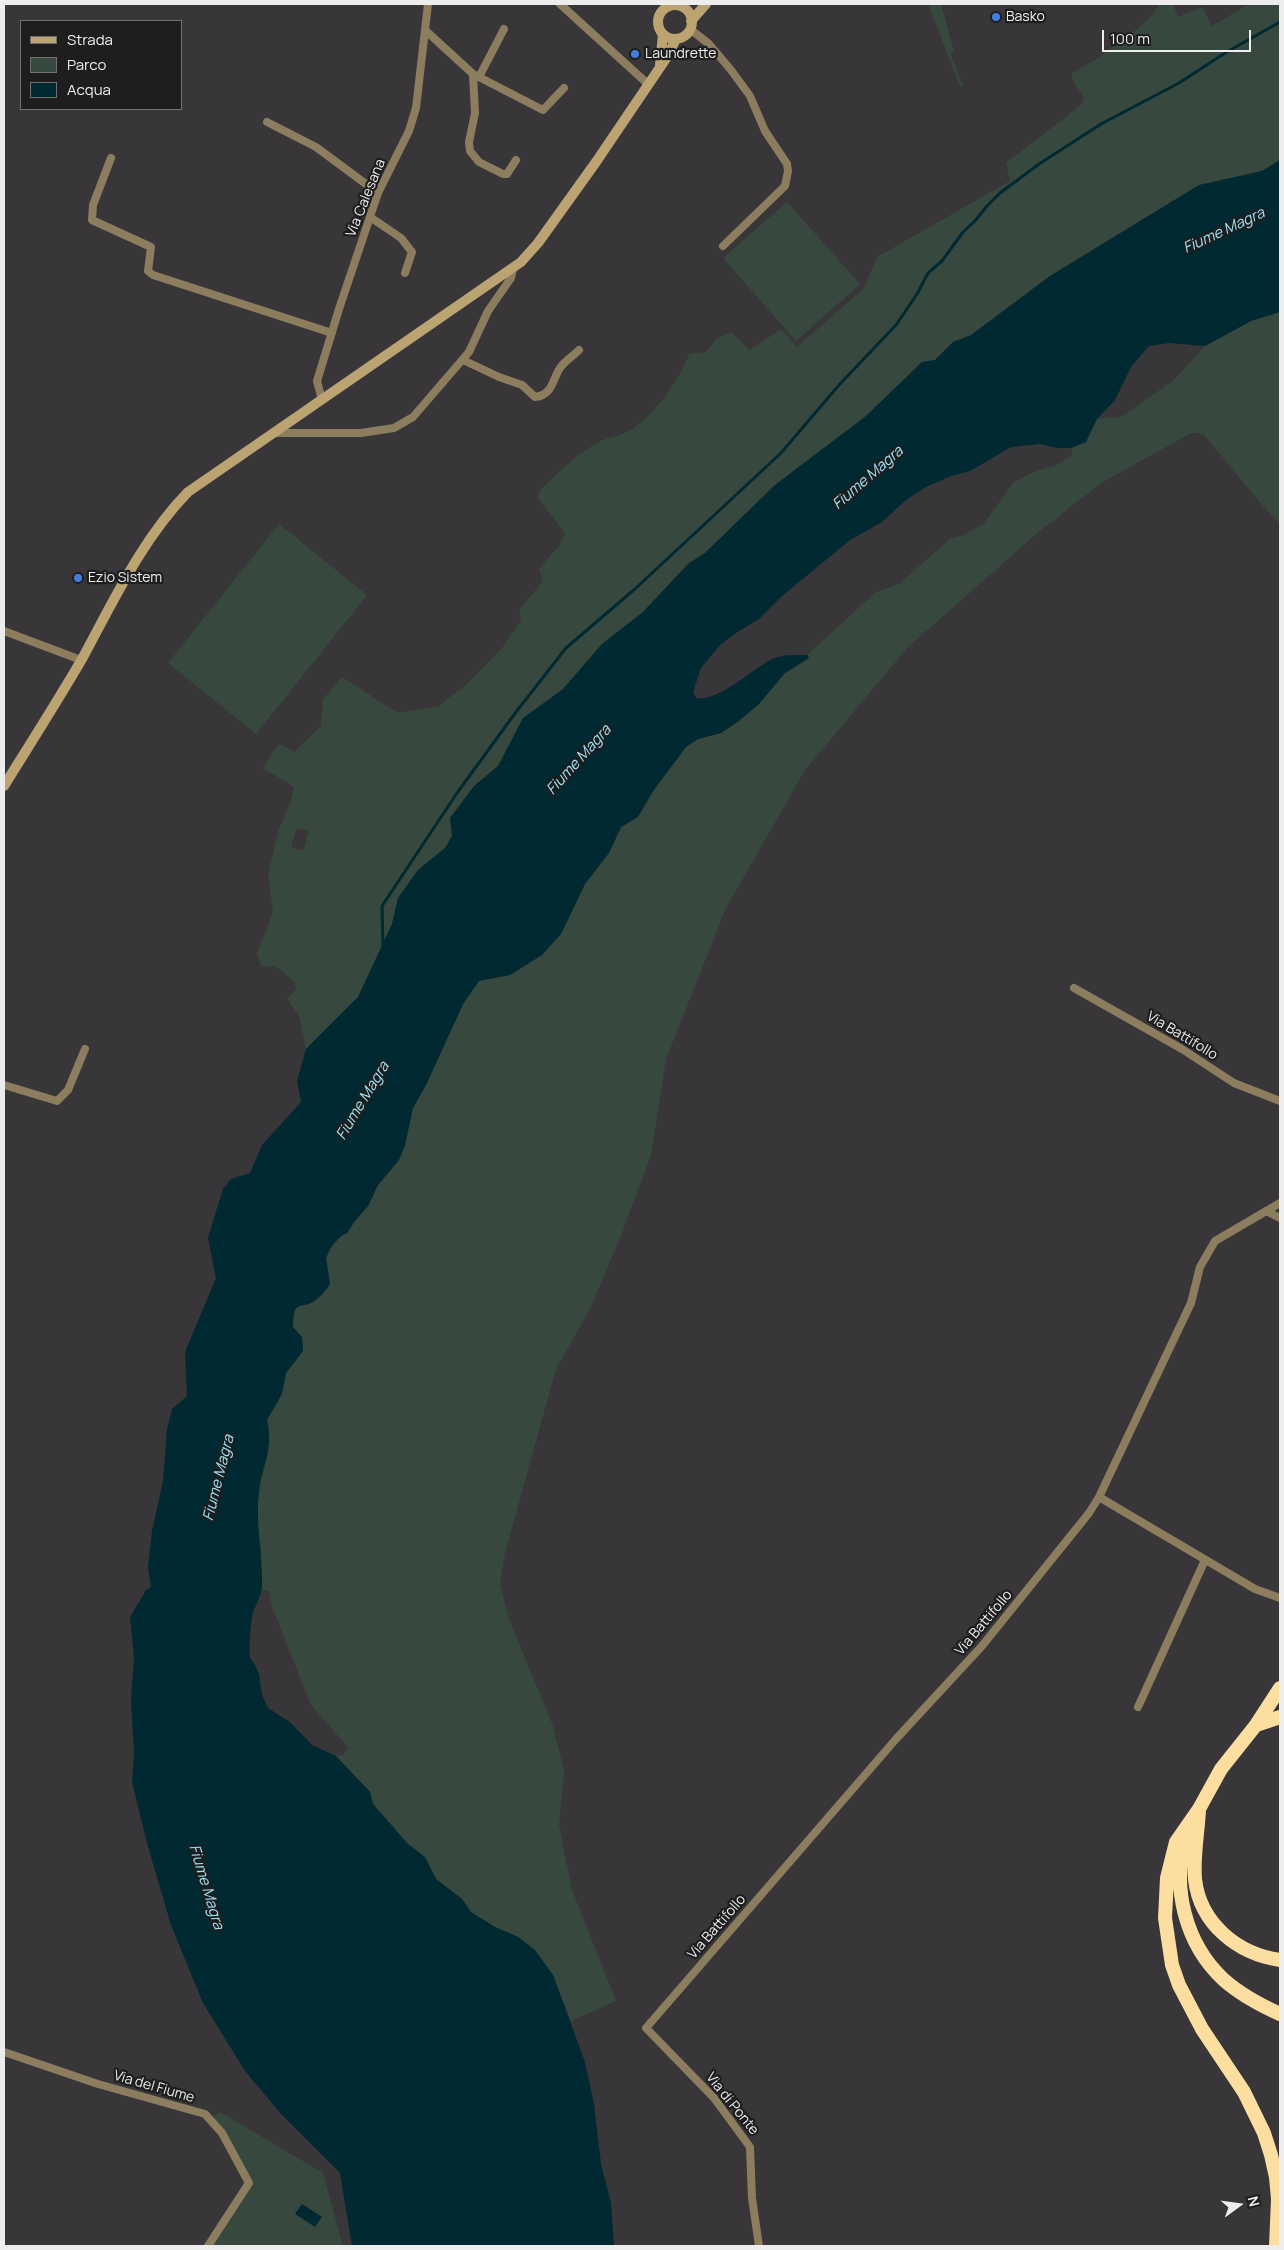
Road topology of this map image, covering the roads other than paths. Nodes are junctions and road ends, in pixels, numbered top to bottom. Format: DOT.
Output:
graph roads {
  1 [pos="428,4"];
  2 [pos="560,4"];
  3 [pos="699,4"];
  4 [pos="706,4"];
  5 [pos="674,5"];
  6 [pos="659,8"];
  7 [pos="686,10"];
  8 [pos="691,25"];
  9 [pos="504,29"];
  10 [pos="425,30"];
  11 [pos="663,34"];
  12 [pos="676,39"];
  13 [pos="660,65"];
  14 [pos="476,75"];
  15 [pos="648,85"];
  16 [pos="564,88"];
  17 [pos="267,122"];
  18 [pos="111,158"];
  19 [pos="516,160"];
  20 [pos="378,193"];
  21 [pos="370,217"];
  22 [pos="722,246"];
  23 [pos="513,269"];
  24 [pos="405,273"];
  25 [pos="332,333"];
  26 [pos="579,350"];
  27 [pos="463,360"];
  28 [pos="322,400"];
  29 [pos="274,433"];
  30 [pos="4,631"];
  31 [pos="81,660"];
  32 [pos="4,786"];
  33 [pos="1074,988"];
  34 [pos="85,1049"];
  35 [pos="4,1085"];
  36 [pos="1280,1101"];
  37 [pos="1280,1203"];
  38 [pos="1266,1211"];
  39 [pos="1280,1218"];
  40 [pos="1099,1497"];
  41 [pos="1205,1560"];
  42 [pos="1280,1598"];
  43 [pos="1280,1688"];
  44 [pos="1138,1707"];
  45 [pos="1280,1717"];
  46 [pos="1256,1725"];
  47 [pos="1199,1809"];
  48 [pos="1280,1960"];
  49 [pos="1280,2014"];
  50 [pos="646,2028"];
  51 [pos="4,2052"];
  52 [pos="208,2246"];
  53 [pos="760,2246"];
  54 [pos="1276,2246"];
  1 -- 10 [label="street, Via Calesana"];
  2 -- 15 [label="street"];
  3 -- 7 [label="main road"];
  4 -- 8 [label="main road"];
  5 -- 6 [label="main road"];
  5 -- 7 [label="main road"];
  6 -- 11 [label="main road"];
  7 -- 8 [label="main road"];
  8 -- 12 [label="main road"];
  8 -- 22 [label="street"];
  9 -- 14 [label="street"];
  10 -- 14 [label="street"];
  10 -- 20 [label="street, Via Calesana"];
  11 -- 12 [label="main road"];
  11 -- 13 [label="main road"];
  12 -- 13 [label="main road"];
  13 -- 15 [label="main road"];
  14 -- 16 [label="street"];
  14 -- 19 [label="street"];
  15 -- 23 [label="main road"];
  17 -- 20 [label="street"];
  18 -- 25 [label="street"];
  20 -- 21 [label="street, Via Calesana"];
  21 -- 24 [label="street"];
  21 -- 25 [label="street, Via Calesana"];
  23 -- 27 [label="street"];
  23 -- 28 [label="main road"];
  25 -- 28 [label="street, Via Calesana"];
  26 -- 27 [label="street"];
  27 -- 29 [label="street"];
  28 -- 29 [label="main road"];
  29 -- 31 [label="main road"];
  30 -- 31 [label="street"];
  31 -- 32 [label="main road"];
  33 -- 36 [label="street, Via Battifollo"];
  34 -- 35 [label="street"];
  37 -- 38 [label="street, Via Battifollo"];
  38 -- 39 [label="street"];
  38 -- 40 [label="street, Via Battifollo"];
  40 -- 41 [label="street"];
  40 -- 50 [label="street, Via Battifollo"];
  41 -- 42 [label="street"];
  41 -- 44 [label="street"];
  43 -- 46 [label="highway"];
  45 -- 46 [label="highway"];
  46 -- 47 [label="highway"];
  47 -- 48 [label="highway"];
  47 -- 49 [label="highway"];
  47 -- 54 [label="highway"];
  50 -- 53 [label="street, Via di Ponte"];
  51 -- 52 [label="street, Via del Fiume"];
}
